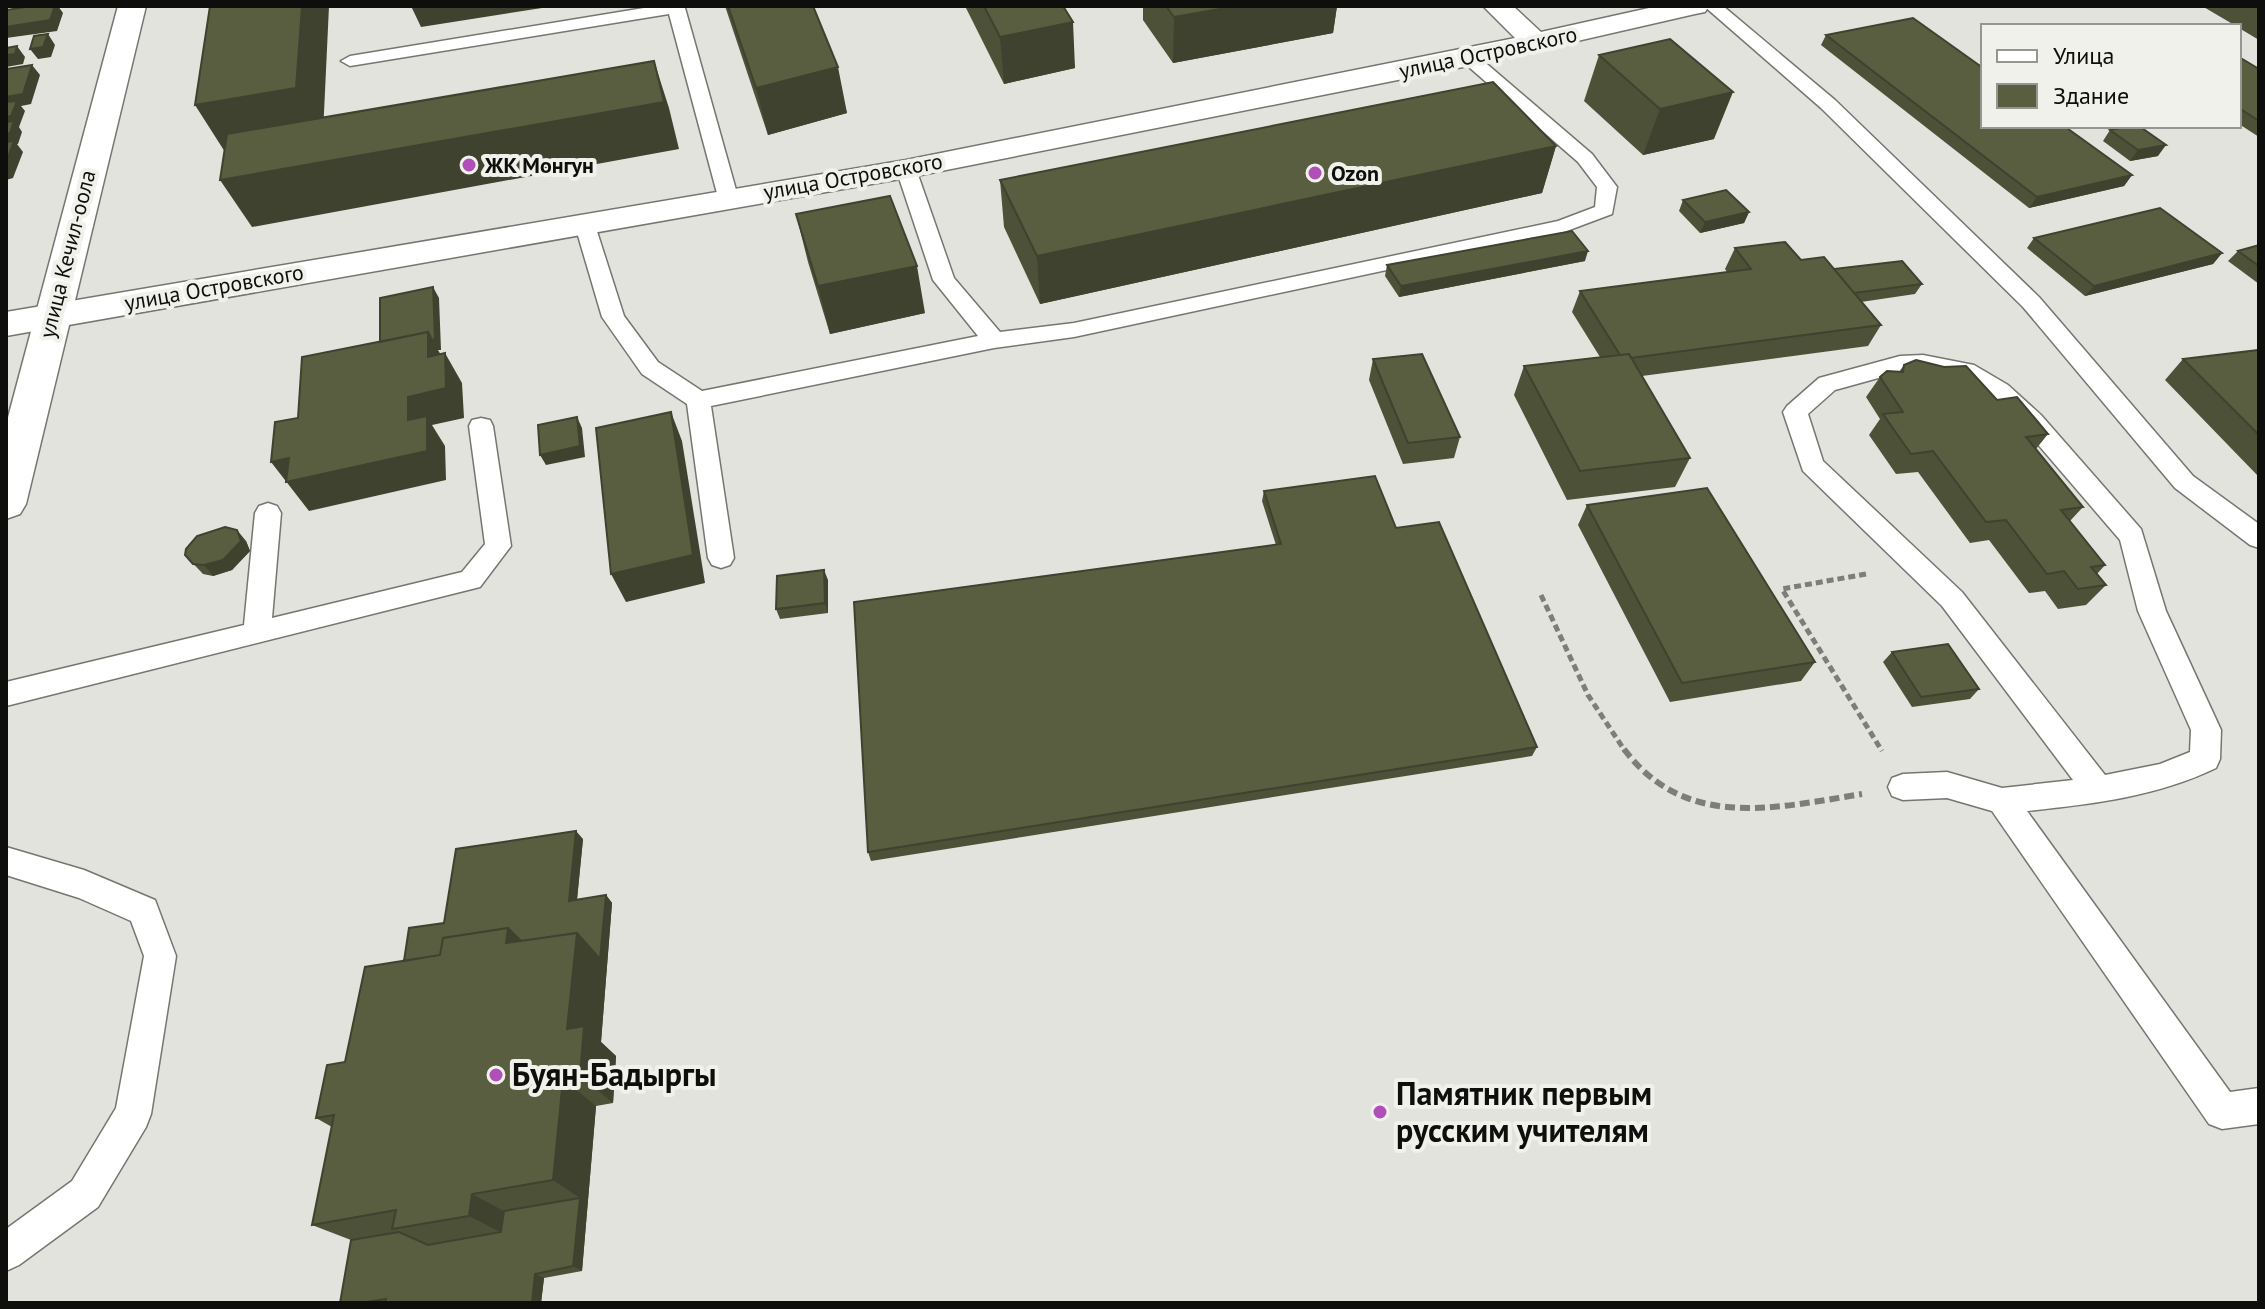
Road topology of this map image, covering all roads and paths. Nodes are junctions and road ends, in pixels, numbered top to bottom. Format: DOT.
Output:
graph roads {
  1 [pos="132,6"];
  2 [pos="1497,6"];
  3 [pos="1695,6"];
  4 [pos="1713,6"];
  5 [pos="683,7"];
  6 [pos="1535,42"];
  7 [pos="1468,57"];
  8 [pos="350,61"];
  9 [pos="906,169"];
  10 [pos="728,197"];
  11 [pos="584,222"];
  12 [pos="51,317"];
  13 [pos="6,324"];
  14 [pos="994,340"];
  15 [pos="698,400"];
  16 [pos="481,426"];
  17 [pos="6,504"];
  18 [pos="268,513"];
  19 [pos="2259,538"];
  20 [pos="721,558"];
  21 [pos="1916,565"];
  22 [pos="1541,595"];
  23 [pos="257,631"];
  24 [pos="6,694"];
  25 [pos="1903,787"];
  26 [pos="2097,788"];
  27 [pos="2002,801"];
  28 [pos="6,861"];
  29 [pos="2259,1106"];
  30 [pos="6,1252"];
  1 -- 12 [label="street, улица Кечил-оола"];
  2 -- 6 [label="street"];
  3 -- 6 [label="street, улица Островского"];
  4 -- 19 [label="lane"];
  5 -- 8 [label="lane"];
  5 -- 10 [label="lane"];
  6 -- 7 [label="street, улица Островского"];
  7 -- 9 [label="street, улица Островского"];
  7 -- 14 [label="lane"];
  9 -- 10 [label="street, улица Островского"];
  9 -- 14 [label="lane"];
  10 -- 11 [label="street, улица Островского"];
  11 -- 12 [label="street, улица Островского"];
  11 -- 15 [label="lane"];
  12 -- 13 [label="street, улица Островского"];
  12 -- 17 [label="street, улица Кечил-оола"];
  14 -- 15 [label="lane"];
  15 -- 20 [label="lane"];
  16 -- 23 [label="lane"];
  18 -- 23 [label="lane"];
  21 -- 25 [label="path"];
  21 -- 26 [label="lane"];
  21 -- 26 [label="lane"];
  22 -- 25 [label="path"];
  23 -- 24 [label="lane"];
  25 -- 27 [label="lane"];
  26 -- 27 [label="lane"];
  27 -- 29 [label="lane"];
  28 -- 30 [label="lane"];
}
